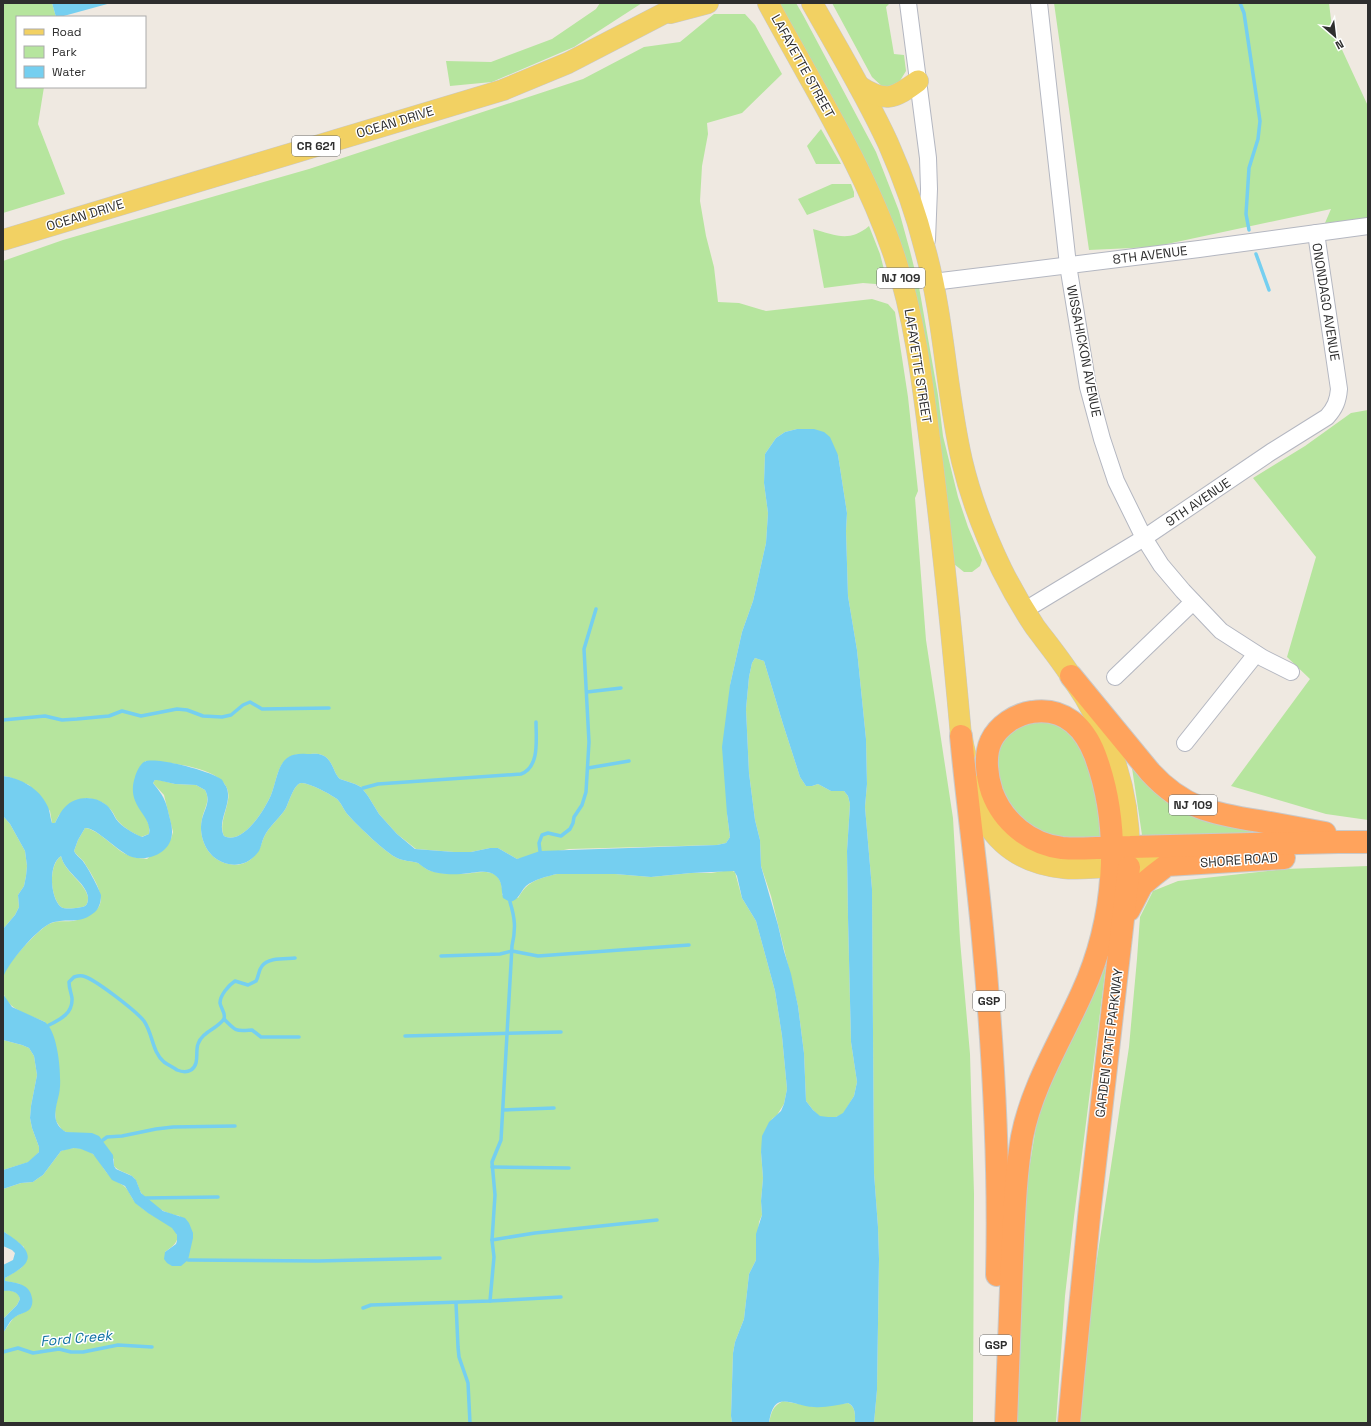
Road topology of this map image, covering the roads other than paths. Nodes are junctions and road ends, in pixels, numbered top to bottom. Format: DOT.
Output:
graph roads {
  1 [pos="684,3"];
  2 [pos="708,3"];
  3 [pos="753,3"];
  4 [pos="812,3"];
  5 [pos="908,3"];
  6 [pos="1038,3"];
  7 [pos="667,9"];
  8 [pos="773,12"];
  9 [pos="918,81"];
  10 [pos="859,86"];
  11 [pos="1368,226"];
  12 [pos="1316,233"];
  13 [pos="3,240"];
  14 [pos="926,251"];
  15 [pos="1068,265"];
  16 [pos="933,282"];
  17 [pos="1337,371"];
  18 [pos="1144,538"];
  19 [pos="1193,602"];
  20 [pos="1024,610"];
  21 [pos="1256,654"];
  22 [pos="1290,672"];
  23 [pos="1071,676"];
  24 [pos="1115,677"];
  25 [pos="961,736"];
  26 [pos="1185,743"];
  27 [pos="1368,839"];
  28 [pos="1368,842"];
  29 [pos="1368,853"];
  30 [pos="1120,857"];
  31 [pos="1168,865"];
  32 [pos="1124,920"];
  33 [pos="994,1423"];
  34 [pos="1006,1423"];
  35 [pos="1070,1423"];
  1 -- 7 [label="main road, OCEAN DRIVE / CR 621"];
  2 -- 7 [label="main road"];
  3 -- 8 [label="main road"];
  4 -- 10 [label="main road, NJ 109"];
  5 -- 9 [label="street"];
  6 -- 15 [label="street, WISSAHICKON AVENUE"];
  7 -- 13 [label="main road, OCEAN DRIVE / CR 621"];
  8 -- 25 [label="main road, LAFAYETTE STREET / NJ 109"];
  9 -- 10 [label="main road"];
  9 -- 14 [label="street"];
  10 -- 14 [label="main road, NJ 109"];
  11 -- 12 [label="street, 8TH AVENUE"];
  12 -- 15 [label="street, 8TH AVENUE"];
  12 -- 17 [label="street, ONONDAGO AVENUE"];
  14 -- 16 [label="main road, NJ 109"];
  15 -- 16 [label="street, 8TH AVENUE"];
  15 -- 18 [label="street, WISSAHICKON AVENUE"];
  16 -- 20 [label="main road, NJ 109"];
  17 -- 18 [label="street, 9TH AVENUE"];
  18 -- 19 [label="street, WISSAHICKON AVENUE"];
  18 -- 20 [label="street, 9TH AVENUE"];
  19 -- 21 [label="street, WISSAHICKON AVENUE"];
  19 -- 24 [label="street"];
  20 -- 23 [label="main road, NJ 109"];
  21 -- 22 [label="street, WISSAHICKON AVENUE"];
  21 -- 26 [label="street"];
  23 -- 27 [label="highway, NJ 109"];
  23 -- 30 [label="main road, GARDEN STATE PARKWAY"];
  25 -- 30 [label="main road, NJ 109"];
  25 -- 33 [label="highway, GSP"];
  28 -- 30 [label="highway"];
  29 -- 31 [label="highway, SHORE ROAD / NJ 109"];
  30 -- 30 [label="highway"];
  30 -- 31 [label="main road, SHORE ROAD / NJ 109"];
  30 -- 32 [label="highway, GARDEN STATE PARKWAY"];
  30 -- 34 [label="highway"];
  31 -- 32 [label="highway"];
  32 -- 35 [label="highway, GARDEN STATE PARKWAY"];
}
